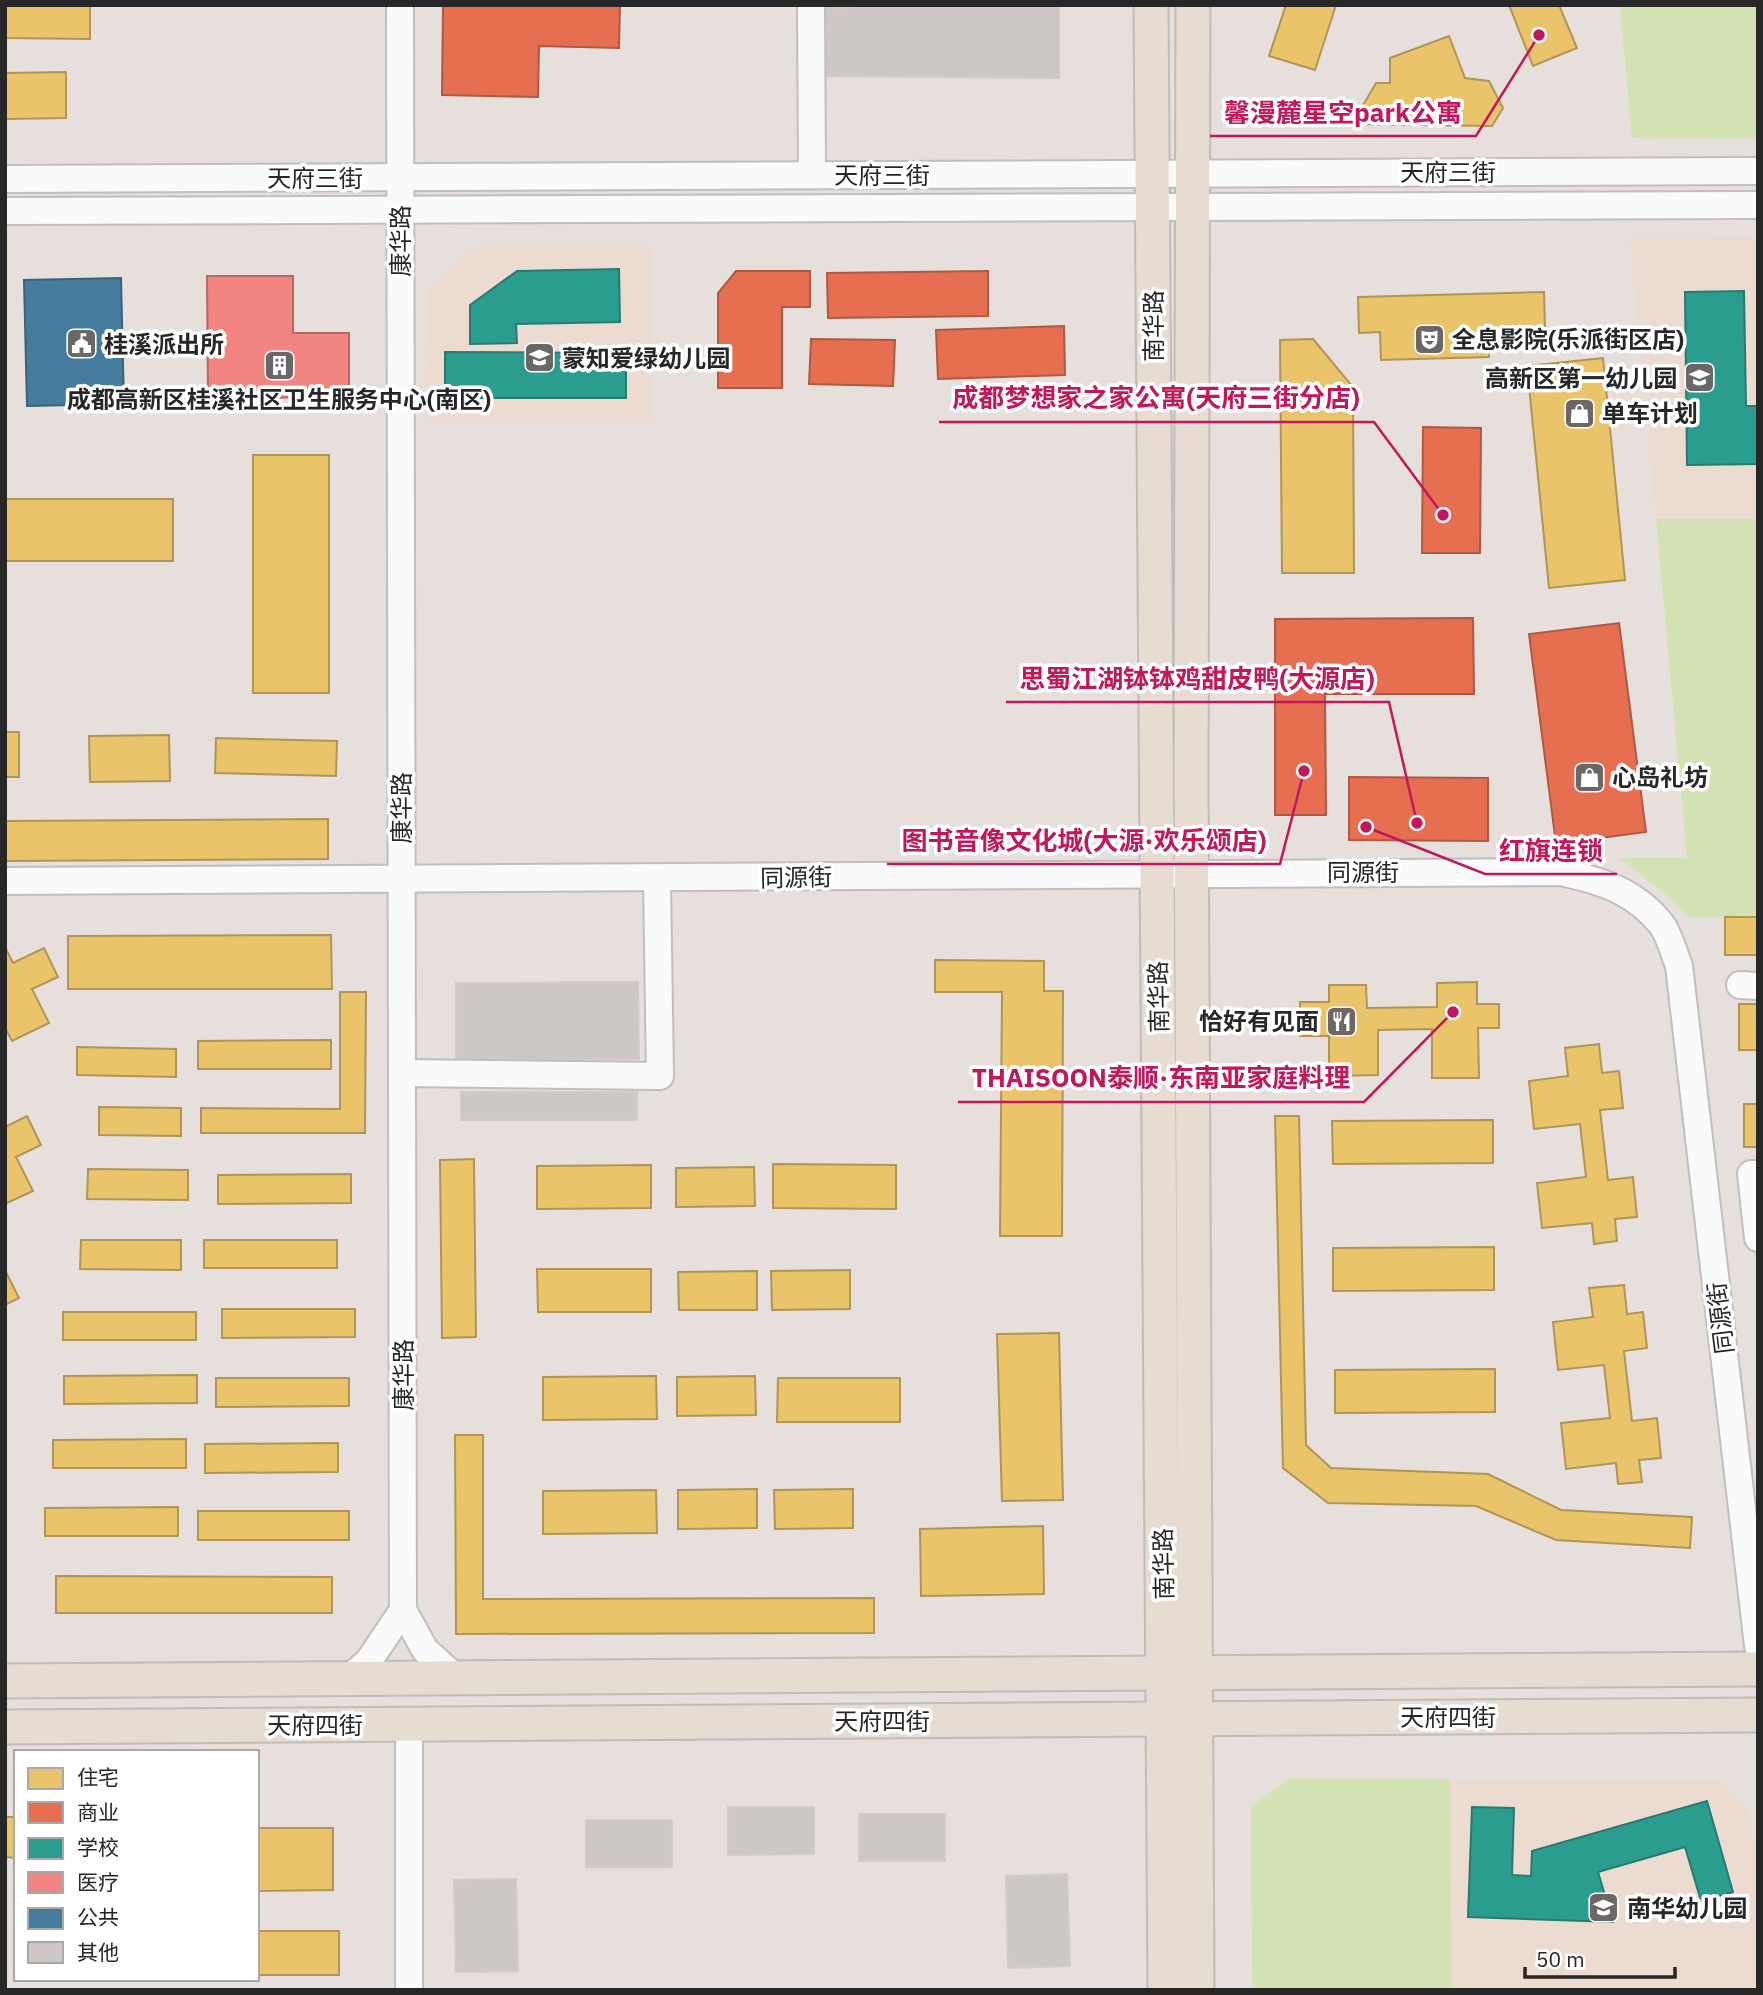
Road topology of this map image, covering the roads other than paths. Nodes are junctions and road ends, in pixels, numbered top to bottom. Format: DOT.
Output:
graph roads {
  1 [pos="400,5"];
  2 [pos="811,5"];
  3 [pos="1151,5"];
  4 [pos="1193,5"];
  5 [pos="1758,171"];
  6 [pos="1151,174"];
  7 [pos="1193,174"];
  8 [pos="812,175"];
  9 [pos="400,177"];
  10 [pos="5,179"];
  11 [pos="1758,205"];
  12 [pos="1152,207"];
  13 [pos="1192,207"];
  14 [pos="400,209"];
  15 [pos="5,211"];
  16 [pos="1192,872"];
  17 [pos="1156,873"];
  18 [pos="402,878"];
  19 [pos="657,879"];
  20 [pos="5,881"];
  21 [pos="402,1073"];
  22 [pos="1758,1174"];
  23 [pos="1758,1238"];
  24 [pos="403,1610"];
  25 [pos="1758,1647"];
  26 [pos="1758,1669"];
  27 [pos="1165,1673"];
  28 [pos="1197,1673"];
  29 [pos="456,1678"];
  30 [pos="347,1679"];
  31 [pos="5,1681"];
  32 [pos="1758,1715"];
  33 [pos="1165,1719"];
  34 [pos="1197,1719"];
  35 [pos="409,1725"];
  36 [pos="5,1727"];
  37 [pos="409,1990"];
  38 [pos="1165,1990"];
  39 [pos="1197,1990"];
  1 -- 9 [label="street, 康华路"];
  2 -- 8 [label="street"];
  3 -- 6 [label="main road, 南华路"];
  4 -- 7 [label="main road, 南华路"];
  5 -- 7 [label="street, 天府三街"];
  6 -- 7 [label="street, 天府三街"];
  6 -- 8 [label="street, 天府三街"];
  6 -- 12 [label="main road, 南华路"];
  7 -- 13 [label="main road, 南华路"];
  8 -- 9 [label="street, 天府三街"];
  9 -- 10 [label="street, 天府三街"];
  9 -- 14 [label="street, 康华路"];
  11 -- 13 [label="street, 天府三街"];
  12 -- 13 [label="street, 天府三街"];
  12 -- 14 [label="street, 天府三街"];
  12 -- 17 [label="main road, 南华路"];
  13 -- 16 [label="main road, 南华路"];
  14 -- 15 [label="street, 天府三街"];
  14 -- 18 [label="street, 康华路"];
  16 -- 17 [label="street, 同源街"];
  16 -- 25 [label="street, 同源街"];
  16 -- 28 [label="main road, 南华路"];
  17 -- 19 [label="street, 同源街"];
  17 -- 27 [label="main road, 南华路"];
  18 -- 19 [label="street, 同源街"];
  18 -- 20 [label="street, 同源街"];
  18 -- 21 [label="street, 康华路"];
  19 -- 21 [label="street"];
  21 -- 24 [label="street, 康华路"];
  22 -- 23 [label="street"];
  24 -- 29 [label="street"];
  24 -- 30 [label="street"];
  26 -- 28 [label="main road, 天府四街"];
  27 -- 28 [label="main road, 天府四街"];
  27 -- 29 [label="main road, 天府四街"];
  27 -- 33 [label="main road, 南华路"];
  28 -- 34 [label="main road, 南华路"];
  29 -- 30 [label="main road, 天府四街"];
  30 -- 31 [label="main road, 天府四街"];
  32 -- 34 [label="main road, 天府四街"];
  33 -- 34 [label="main road, 天府四街"];
  33 -- 35 [label="main road, 天府四街"];
  33 -- 38 [label="main road, 南华路"];
  34 -- 39 [label="main road, 南华路"];
  35 -- 36 [label="main road, 天府四街"];
  35 -- 37 [label="street"];
}
